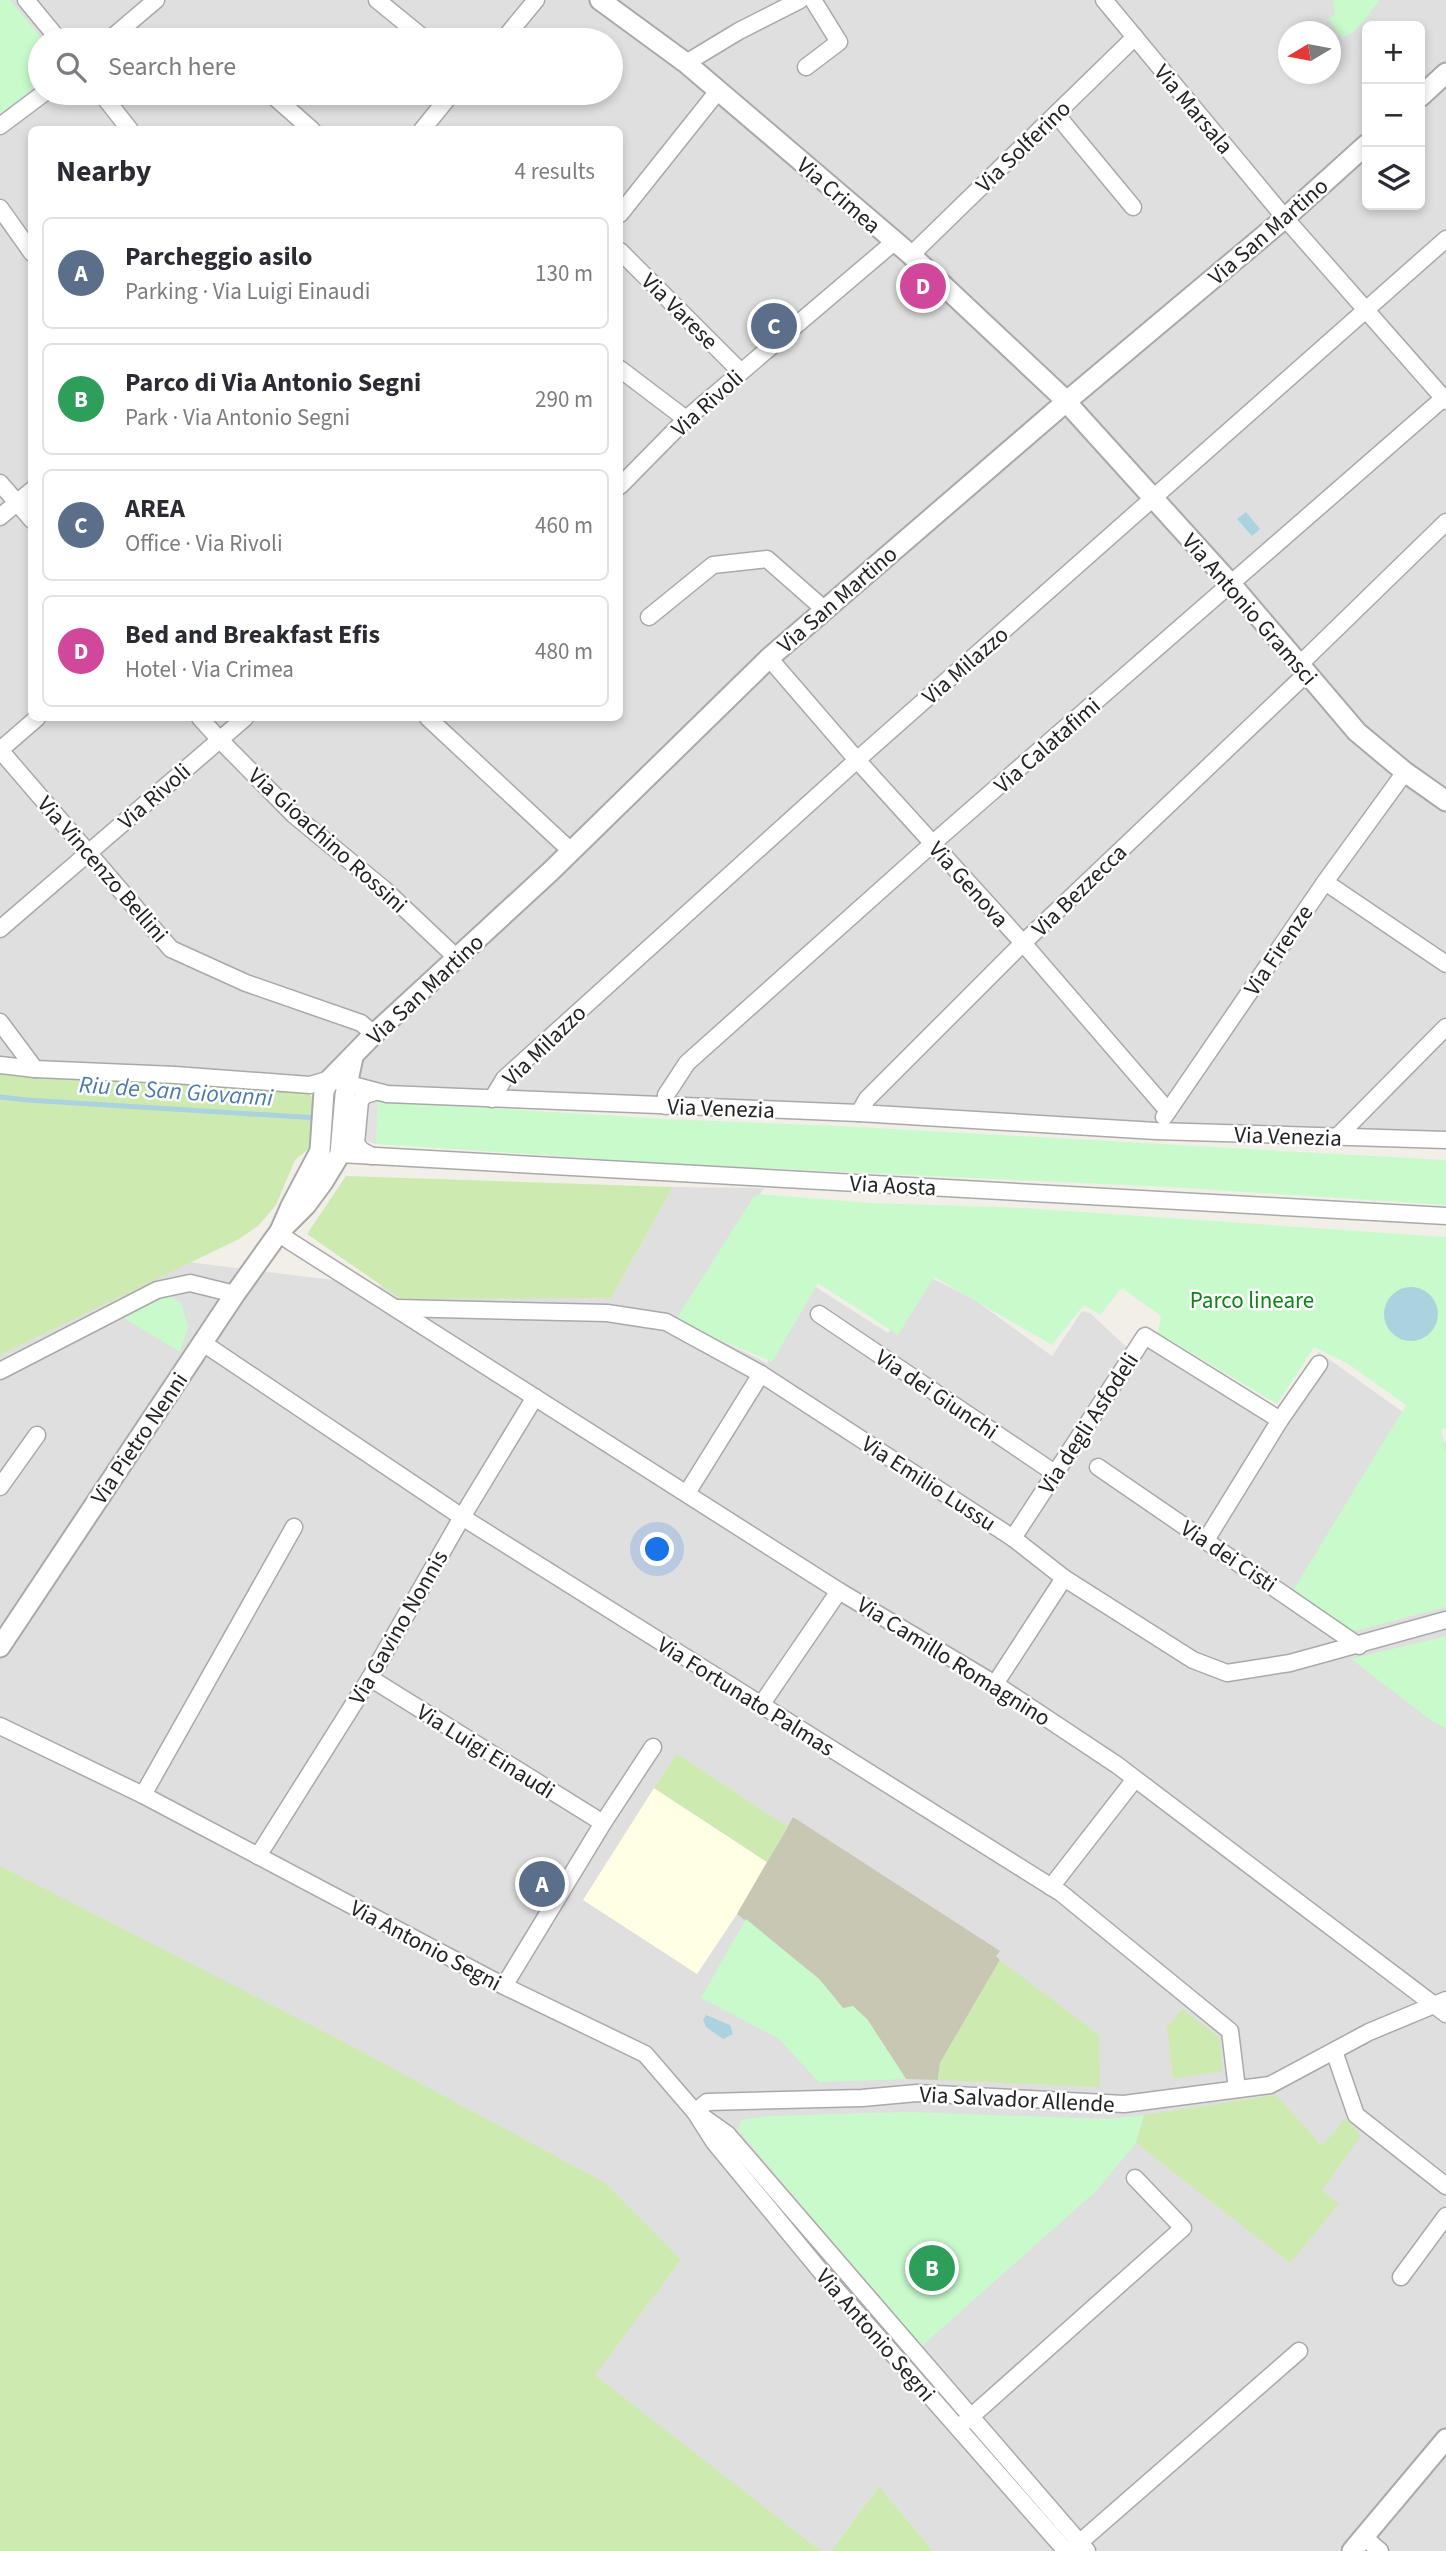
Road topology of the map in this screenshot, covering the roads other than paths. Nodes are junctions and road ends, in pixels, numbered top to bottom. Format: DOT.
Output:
graph roads {
  1 [pos="26,0"];
  2 [pos="156,0"];
  3 [pos="377,0"];
  4 [pos="536,0"];
  5 [pos="600,0"];
  6 [pos="800,0"];
  7 [pos="813,0"];
  8 [pos="1104,0"];
  9 [pos="49,28"];
  10 [pos="123,28"];
  11 [pos="411,28"];
  12 [pos="513,28"];
  13 [pos="1135,37"];
  14 [pos="685,63"];
  15 [pos="806,67"];
  16 [pos="1446,73"];
  17 [pos="718,91"];
  18 [pos="1425,92"];
  19 [pos="28,105"];
  20 [pos="110,105"];
  21 [pos="284,105"];
  22 [pos="442,105"];
  23 [pos="1056,114"];
  24 [pos="0,126"];
  25 [pos="127,126"];
  26 [pos="307,126"];
  27 [pos="425,126"];
  28 [pos="1364,147"];
  29 [pos="1133,207"];
  30 [pos="0,208"];
  31 [pos="623,210"];
  32 [pos="1285,218"];
  33 [pos="1446,239"];
  34 [pos="894,242"];
  35 [pos="28,247"];
  36 [pos="623,254"];
  37 [pos="911,255"];
  38 [pos="1366,310"];
  39 [pos="623,371"];
  40 [pos="741,372"];
  41 [pos="1445,398"];
  42 [pos="1067,401"];
  43 [pos="686,419"];
  44 [pos="0,483"];
  45 [pos="623,483"];
  46 [pos="28,493"];
  47 [pos="1153,499"];
  48 [pos="17,503"];
  49 [pos="28,515"];
  50 [pos="0,517"];
  51 [pos="1446,522"];
  52 [pos="1231,584"];
  53 [pos="825,610"];
  54 [pos="649,617"];
  55 [pos="769,658"];
  56 [pos="1303,669"];
  57 [pos="34,721"];
  58 [pos="203,721"];
  59 [pos="241,721"];
  60 [pos="431,721"];
  61 [pos="219,739"];
  62 [pos="0,750"];
  63 [pos="857,760"];
  64 [pos="1405,772"];
  65 [pos="1444,795"];
  66 [pos="933,844"];
  67 [pos="571,851"];
  68 [pos="89,852"];
  69 [pos="1325,882"];
  70 [pos="0,929"];
  71 [pos="1023,943"];
  72 [pos="458,959"];
  73 [pos="1446,964"];
  74 [pos="0,1022"];
  75 [pos="1446,1027"];
  76 [pos="374,1034"];
  77 [pos="353,1057"];
  78 [pos="0,1065"];
  79 [pos="35,1069"];
  80 [pos="336,1087"];
  81 [pos="375,1092"];
  82 [pos="492,1099"];
  83 [pos="666,1106"];
  84 [pos="1168,1111"];
  85 [pos="859,1113"];
  86 [pos="1156,1131"];
  87 [pos="1337,1137"];
  88 [pos="1446,1140"];
  89 [pos="334,1152"];
  90 [pos="372,1156"];
  91 [pos="1446,1216"];
  92 [pos="280,1231"];
  93 [pos="235,1294"];
  94 [pos="395,1308"];
  95 [pos="455,1310"];
  96 [pos="819,1314"];
  97 [pos="442,1338"];
  98 [pos="203,1343"];
  99 [pos="1319,1364"];
  100 [pos="0,1371"];
  101 [pos="761,1374"];
  102 [pos="536,1397"];
  103 [pos="1280,1419"];
  104 [pos="37,1435"];
  105 [pos="1098,1467"];
  106 [pos="1056,1474"];
  107 [pos="0,1487"];
  108 [pos="687,1493"];
  109 [pos="462,1517"];
  110 [pos="294,1527"];
  111 [pos="1013,1538"];
  112 [pos="1206,1540"];
  113 [pos="1064,1578"];
  114 [pos="839,1591"];
  115 [pos="1446,1620"];
  116 [pos="1359,1646"];
  117 [pos="0,1647"];
  118 [pos="370,1678"];
  119 [pos="995,1684"];
  120 [pos="761,1705"];
  121 [pos="0,1726"];
  122 [pos="653,1746"];
  123 [pos="1135,1779"];
  124 [pos="143,1795"];
  125 [pos="603,1823"];
  126 [pos="258,1856"];
  127 [pos="1051,1886"];
  128 [pos="504,1986"];
  129 [pos="1442,2006"];
  130 [pos="1334,2050"];
  131 [pos="1237,2089"];
  132 [pos="695,2112"];
  133 [pos="1135,2179"];
  134 [pos="1446,2186"];
  135 [pos="1446,2216"];
  136 [pos="1401,2277"];
  137 [pos="1298,2351"];
  138 [pos="972,2416"];
  139 [pos="958,2428"];
  140 [pos="1446,2438"];
  141 [pos="1358,2544"];
  142 [pos="1075,2549"];
  143 [pos="1380,2551"];
  1 -- 9 [label="street"];
  2 -- 10 [label="street"];
  3 -- 11 [label="street"];
  4 -- 12 [label="street"];
  5 -- 14 [label="street, Via Crimea"];
  6 -- 14 [label="street"];
  7 -- 15 [label="street"];
  8 -- 13 [label="street, Via Marsala"];
  13 -- 23 [label="street, Via Solferino"];
  13 -- 32 [label="street, Via Marsala"];
  14 -- 17 [label="street, Via Crimea"];
  16 -- 18 [label="street"];
  17 -- 31 [label="street"];
  17 -- 34 [label="street, Via Crimea"];
  19 -- 24 [label="street"];
  20 -- 25 [label="street"];
  21 -- 26 [label="street"];
  22 -- 27 [label="street"];
  23 -- 29 [label="street"];
  23 -- 37 [label="street, Via Solferino"];
  28 -- 32 [label="street, Via San Martino"];
  30 -- 35 [label="street"];
  32 -- 38 [label="street, Via Marsala"];
  32 -- 42 [label="street, Via San Martino"];
  33 -- 38 [label="street, Via Milazzo"];
  34 -- 37 [label="street, Via Crimea"];
  34 -- 40 [label="street, Via Rivoli"];
  36 -- 40 [label="street, Via Varese"];
  37 -- 42 [label="street, Via Crimea"];
  38 -- 41 [label="street, Via Marsala"];
  38 -- 47 [label="street, Via Milazzo"];
  39 -- 43 [label="street"];
  40 -- 43 [label="street, Via Rivoli"];
  41 -- 52 [label="street, Via Calatafimi"];
  42 -- 47 [label="street, Via Antonio Gramsci"];
  42 -- 53 [label="street, Via San Martino"];
  43 -- 45 [label="street, Via Rivoli"];
  44 -- 48 [label="street"];
  46 -- 48 [label="street"];
  47 -- 52 [label="street, Via Antonio Gramsci"];
  47 -- 63 [label="street, Via Milazzo"];
  48 -- 49 [label="street"];
  48 -- 50 [label="street"];
  51 -- 56 [label="street, Via Bezzecca"];
  52 -- 56 [label="street, Via Antonio Gramsci"];
  52 -- 66 [label="street, Via Calatafimi"];
  53 -- 54 [label="street"];
  53 -- 55 [label="street, Via San Martino"];
  55 -- 63 [label="street, Via Genova"];
  55 -- 67 [label="street, Via San Martino"];
  56 -- 64 [label="street, Via Antonio Gramsci"];
  56 -- 71 [label="street, Via Bezzecca"];
  57 -- 62 [label="street"];
  58 -- 61 [label="street, Via Gioachino Rossini"];
  59 -- 61 [label="street, Via Rivoli"];
  60 -- 67 [label="street"];
  61 -- 68 [label="street, Via Rivoli"];
  61 -- 72 [label="street, Via Gioachino Rossini"];
  62 -- 68 [label="street, Via Vincenzo Bellini"];
  63 -- 66 [label="street, Via Genova"];
  63 -- 82 [label="street, Via Milazzo"];
  64 -- 65 [label="street, Via Antonio Gramsci"];
  64 -- 69 [label="street, Via Firenze"];
  66 -- 71 [label="street, Via Genova"];
  66 -- 83 [label="street, Via Calatafimi"];
  67 -- 72 [label="street, Via San Martino"];
  68 -- 70 [label="street, Via Rivoli"];
  68 -- 76 [label="street, Via Vincenzo Bellini"];
  69 -- 73 [label="street"];
  69 -- 84 [label="street, Via Firenze"];
  71 -- 84 [label="street, Via Genova"];
  71 -- 85 [label="street, Via Bezzecca"];
  72 -- 76 [label="street, Via San Martino"];
  74 -- 79 [label="street"];
  75 -- 87 [label="street"];
  76 -- 77 [label="street, Via San Martino"];
  77 -- 80 [label="street, Via Pietro Nenni"];
  78 -- 79 [label="street, Via Venezia"];
  79 -- 80 [label="street, Via Venezia"];
  80 -- 81 [label="street, Via Venezia"];
  80 -- 89 [label="street, Via Pietro Nenni"];
  81 -- 82 [label="street, Via Venezia"];
  81 -- 90 [label="street"];
  82 -- 83 [label="street, Via Venezia"];
  83 -- 85 [label="street, Via Venezia"];
  84 -- 86 [label="street, Via Firenze"];
  85 -- 86 [label="street, Via Venezia"];
  86 -- 87 [label="street, Via Venezia"];
  87 -- 88 [label="street, Via Venezia"];
  89 -- 90 [label="street, Via Aosta"];
  89 -- 92 [label="street, Via Pietro Nenni"];
  90 -- 91 [label="street, Via Aosta"];
  92 -- 93 [label="street, Via Pietro Nenni"];
  92 -- 94 [label="street, Via Camillo Romagnino"];
  93 -- 98 [label="street, Via Pietro Nenni"];
  93 -- 100 [label="street"];
  94 -- 95 [label="street, Via Emilio Lussu"];
  94 -- 97 [label="street, Via Camillo Romagnino"];
  95 -- 97 [label="street"];
  95 -- 101 [label="street, Via Emilio Lussu"];
  96 -- 106 [label="street, Via dei Giunchi"];
  97 -- 102 [label="street, Via Camillo Romagnino"];
  98 -- 109 [label="street, Via Fortunato Palmas"];
  98 -- 117 [label="street, Via Pietro Nenni"];
  99 -- 103 [label="street"];
  101 -- 108 [label="street"];
  101 -- 111 [label="street, Via Emilio Lussu"];
  102 -- 108 [label="street, Via Camillo Romagnino"];
  102 -- 109 [label="street, Via Gavino Nonnis"];
  103 -- 106 [label="street, Via degli Asfodeli"];
  103 -- 112 [label="street"];
  104 -- 107 [label="street"];
  105 -- 112 [label="street, Via dei Cisti"];
  106 -- 111 [label="street, Via degli Asfodeli"];
  108 -- 114 [label="street, Via Camillo Romagnino"];
  109 -- 118 [label="street, Via Gavino Nonnis"];
  109 -- 120 [label="street, Via Fortunato Palmas"];
  110 -- 124 [label="street"];
  111 -- 113 [label="street, Via Emilio Lussu"];
  112 -- 116 [label="street, Via dei Cisti"];
  113 -- 116 [label="street, Via Emilio Lussu"];
  113 -- 119 [label="street"];
  114 -- 119 [label="street, Via Camillo Romagnino"];
  114 -- 120 [label="street"];
  115 -- 116 [label="street, Via Emilio Lussu"];
  118 -- 125 [label="street, Via Luigi Einaudi"];
  118 -- 126 [label="street, Via Gavino Nonnis"];
  119 -- 123 [label="street, Via Camillo Romagnino"];
  120 -- 127 [label="street, Via Fortunato Palmas"];
  121 -- 124 [label="street, Via Antonio Segni"];
  122 -- 125 [label="street"];
  123 -- 127 [label="street"];
  123 -- 129 [label="street, Via Camillo Romagnino"];
  124 -- 126 [label="street, Via Antonio Segni"];
  125 -- 128 [label="street"];
  126 -- 128 [label="street, Via Antonio Segni"];
  127 -- 131 [label="street, Via Fortunato Palmas"];
  128 -- 132 [label="street, Via Antonio Segni"];
  129 -- 130 [label="street, Via Salvador Allende"];
  130 -- 131 [label="street, Via Salvador Allende"];
  130 -- 134 [label="street"];
  131 -- 132 [label="street, Via Salvador Allende"];
  132 -- 138 [label="street, Via Antonio Segni"];
  132 -- 139 [label="street, Via Antonio Segni"];
  133 -- 138 [label="street"];
  135 -- 136 [label="street"];
  137 -- 142 [label="street"];
  138 -- 139 [label="street"];
  138 -- 142 [label="street, Via Antonio Segni"];
  139 -- 142 [label="street, Via Antonio Segni"];
  140 -- 141 [label="street"];
  141 -- 143 [label="street"];
}
